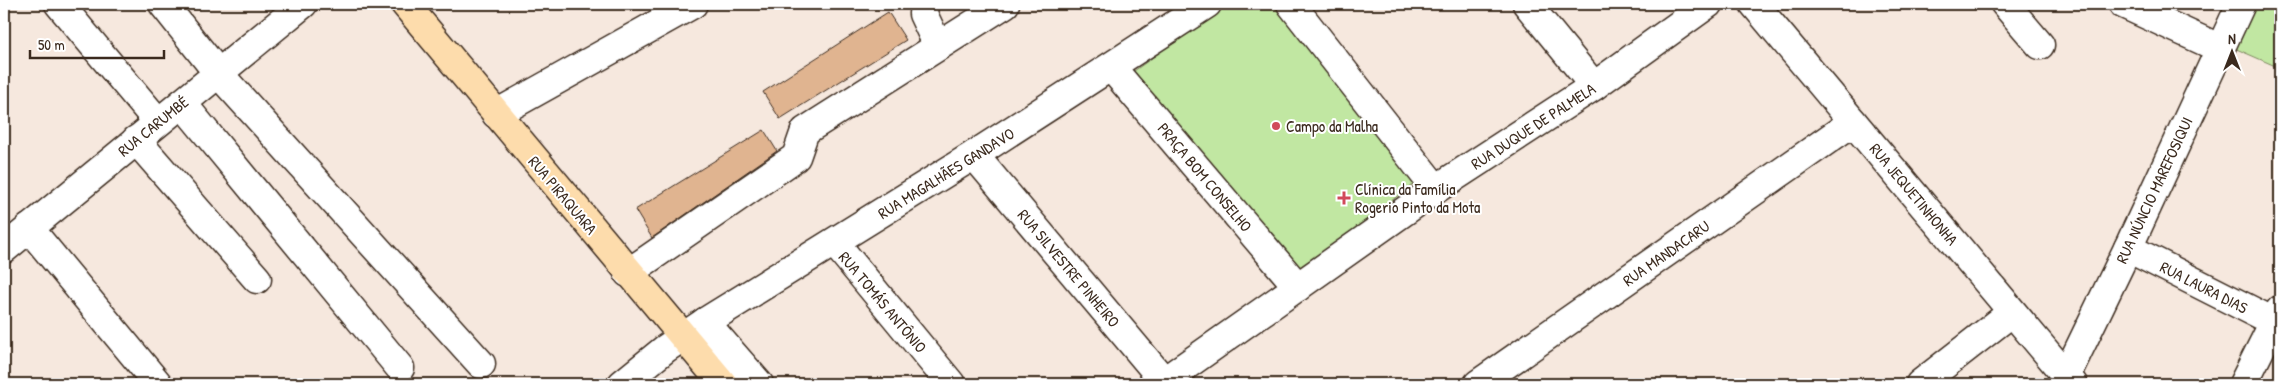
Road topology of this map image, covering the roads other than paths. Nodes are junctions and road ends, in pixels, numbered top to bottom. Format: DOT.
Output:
graph roads {
  1 [pos="59,4"];
  2 [pos="162,4"];
  3 [pos="303,4"];
  4 [pos="405,4"];
  5 [pos="924,4"];
  6 [pos="1005,4"];
  7 [pos="1207,4"];
  8 [pos="1291,4"];
  9 [pos="1527,4"];
  10 [pos="1708,4"];
  11 [pos="1754,4"];
  12 [pos="2005,4"];
  13 [pos="2241,4"];
  14 [pos="684,6"];
  15 [pos="2129,7"];
  16 [pos="2040,45"];
  17 [pos="938,46"];
  18 [pos="2219,48"];
  19 [pos="1111,67"];
  20 [pos="218,73"];
  21 [pos="1594,86"];
  22 [pos="182,103"];
  23 [pos="496,114"];
  24 [pos="158,122"];
  25 [pos="1853,122"];
  26 [pos="136,140"];
  27 [pos="974,155"];
  28 [pos="1436,189"];
  29 [pos="29,228"];
  30 [pos="835,243"];
  31 [pos="2128,248"];
  32 [pos="4,249"];
  33 [pos="628,273"];
  34 [pos="257,279"];
  35 [pos="1298,287"];
  36 [pos="2011,313"];
  37 [pos="2278,319"];
  38 [pos="705,322"];
  39 [pos="682,337"];
  40 [pos="481,364"];
  41 [pos="400,368"];
  42 [pos="2069,380"];
  43 [pos="1162,383"];
  44 [pos="158,384"];
  45 [pos="622,384"];
  46 [pos="723,384"];
  47 [pos="759,384"];
  48 [pos="951,384"];
  49 [pos="1478,384"];
  50 [pos="1920,384"];
  51 [pos="2243,384"];
  1 -- 24 [label="street"];
  2 -- 20 [label="street"];
  3 -- 20 [label="street, RUA CARUMBÉ"];
  4 -- 23 [label="main road, RUA PIRAQUARA"];
  5 -- 17 [label="street"];
  6 -- 17 [label="street"];
  7 -- 19 [label="street, RUA MAGALHÃES GANDAVO"];
  8 -- 28 [label="street"];
  9 -- 21 [label="street"];
  10 -- 21 [label="street, RUA DUQUE DE PALMELA"];
  11 -- 25 [label="street, RUA JEQUETINHONHA"];
  12 -- 16 [label="street"];
  13 -- 18 [label="street, RUA NÚNCIO MAREFOSIQUI"];
  14 -- 23 [label="street"];
  15 -- 18 [label="street"];
  17 -- 33 [label="street"];
  18 -- 31 [label="street, RUA NÚNCIO MAREFOSIQUI"];
  19 -- 27 [label="street, RUA MAGALHÃES GANDAVO"];
  19 -- 35 [label="street, PRAÇA BOM CONSELHO"];
  20 -- 22 [label="street, RUA CARUMBÉ"];
  20 -- 40 [label="street"];
  21 -- 28 [label="street, RUA DUQUE DE PALMELA"];
  22 -- 24 [label="street, RUA CARUMBÉ"];
  22 -- 41 [label="street"];
  23 -- 33 [label="main road, RUA PIRAQUARA"];
  24 -- 26 [label="street, RUA CARUMBÉ"];
  25 -- 36 [label="street, RUA JEQUETINHONHA"];
  25 -- 49 [label="street, RUA MANDACARU"];
  26 -- 29 [label="street, RUA CARUMBÉ"];
  26 -- 34 [label="street"];
  27 -- 30 [label="street, RUA MAGALHÃES GANDAVO"];
  27 -- 43 [label="street, RUA SILVESTRE PINHEIRO"];
  28 -- 35 [label="street, RUA DUQUE DE PALMELA"];
  29 -- 32 [label="street, RUA CARUMBÉ"];
  29 -- 44 [label="street"];
  30 -- 38 [label="street, RUA MAGALHÃES GANDAVO"];
  30 -- 48 [label="street, RUA TOMÁS ANTÔNIO"];
  31 -- 37 [label="street, RUA LAURA DIAS"];
  31 -- 42 [label="street, RUA NÚNCIO MAREFOSIQUI"];
  33 -- 39 [label="main road, RUA PIRAQUARA"];
  35 -- 43 [label="street, RUA DUQUE DE PALMELA"];
  36 -- 42 [label="street, RUA JEQUETINHONHA"];
  36 -- 50 [label="street"];
  37 -- 51 [label="street"];
  38 -- 39 [label="street, RUA MAGALHÃES GANDAVO"];
  38 -- 47 [label="street"];
  39 -- 45 [label="street, RUA MAGALHÃES GANDAVO"];
  39 -- 46 [label="main road, RUA PIRAQUARA"];
}
